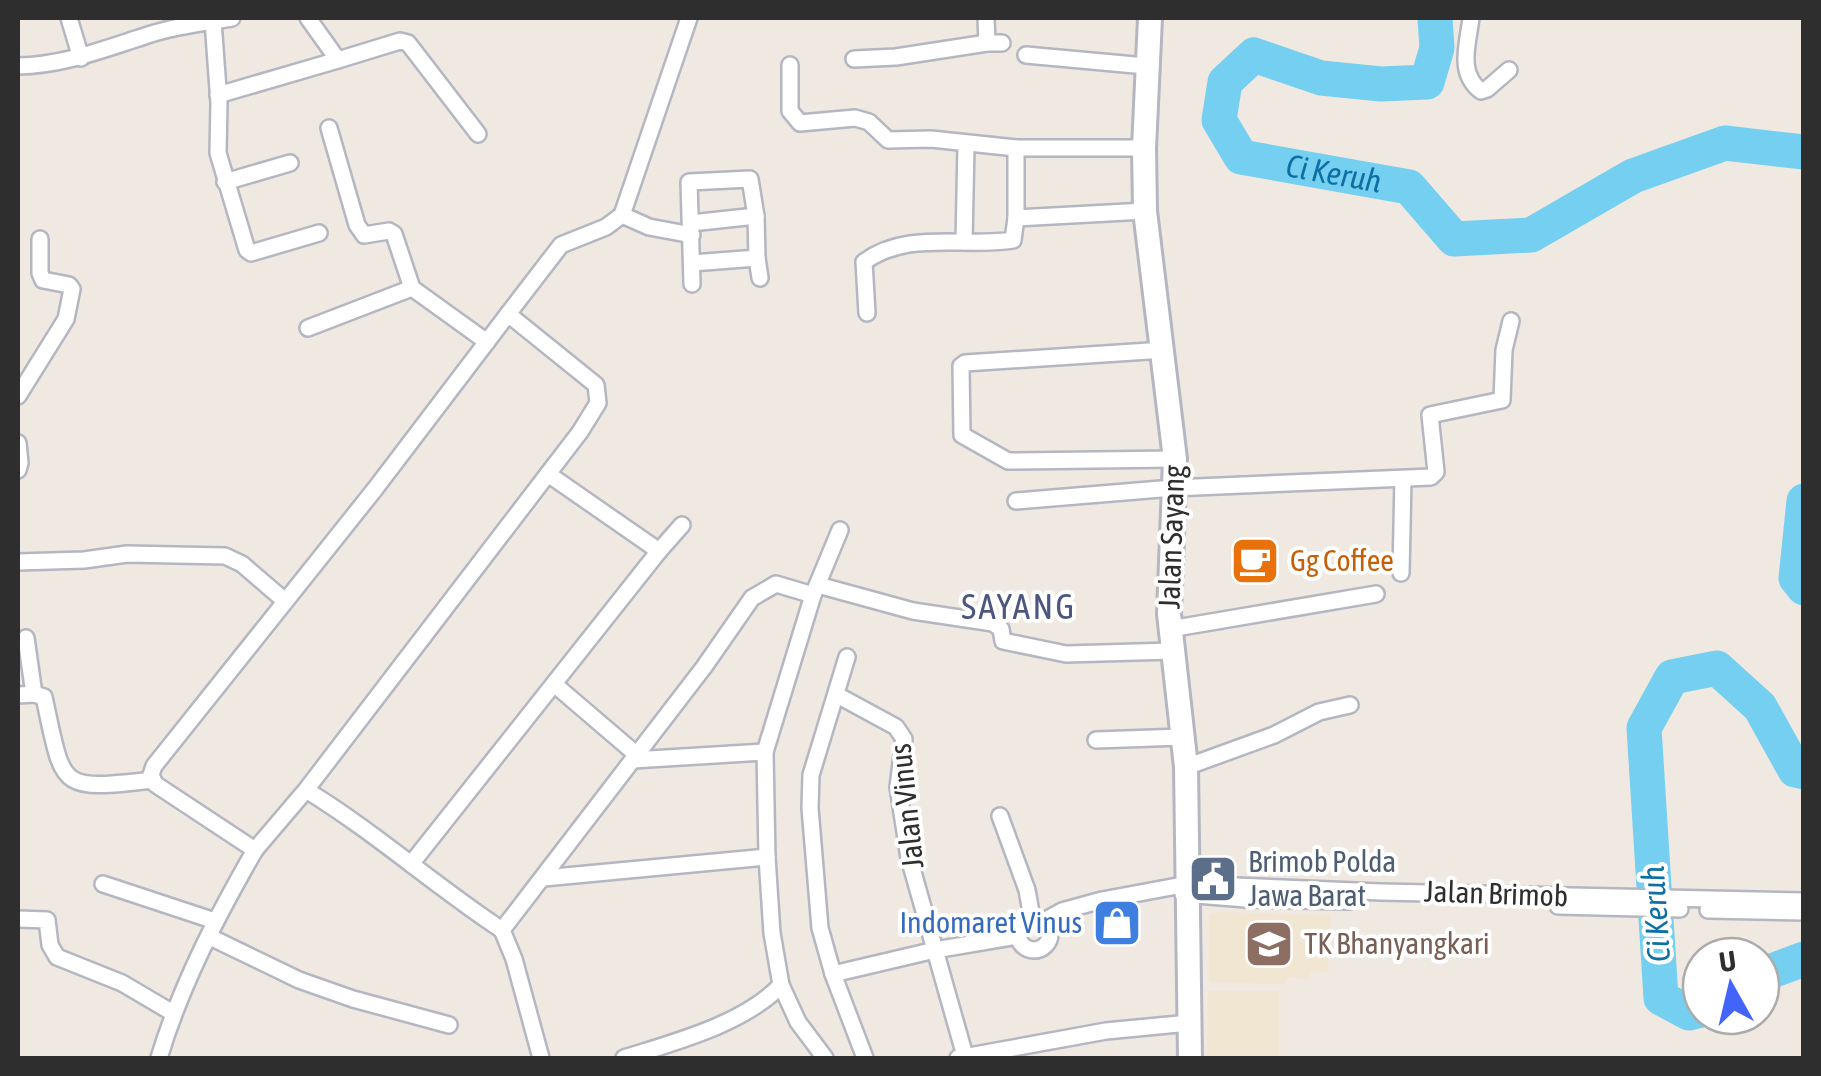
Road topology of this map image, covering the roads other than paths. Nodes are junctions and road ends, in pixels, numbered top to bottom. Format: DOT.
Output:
graph roads {
  1 [pos="69,18"];
  2 [pos="232,18"];
  3 [pos="308,18"];
  4 [pos="689,18"];
  5 [pos="986,18"];
  6 [pos="1150,18"];
  7 [pos="1471,18"];
  8 [pos="213,21"];
  9 [pos="1026,54"];
  10 [pos="81,58"];
  11 [pos="854,58"];
  12 [pos="338,60"];
  13 [pos="790,65"];
  14 [pos="18,66"];
  15 [pos="1146,66"];
  16 [pos="1509,70"];
  17 [pos="218,95"];
  18 [pos="330,128"];
  19 [pos="478,134"];
  20 [pos="966,144"];
  21 [pos="1016,148"];
  22 [pos="1144,148"];
  23 [pos="290,164"];
  24 [pos="225,182"];
  25 [pos="1145,212"];
  26 [pos="622,215"];
  27 [pos="756,216"];
  28 [pos="1016,218"];
  29 [pos="692,229"];
  30 [pos="319,233"];
  31 [pos="40,239"];
  32 [pos="964,242"];
  33 [pos="757,258"];
  34 [pos="692,263"];
  35 [pos="760,278"];
  36 [pos="692,284"];
  37 [pos="412,288"];
  38 [pos="867,313"];
  39 [pos="508,314"];
  40 [pos="1510,320"];
  41 [pos="308,328"];
  42 [pos="487,342"];
  43 [pos="1164,350"];
  44 [pos="18,396"];
  45 [pos="18,443"];
  46 [pos="1175,459"];
  47 [pos="18,470"];
  48 [pos="548,474"];
  49 [pos="1402,479"];
  50 [pos="1173,488"];
  51 [pos="1016,501"];
  52 [pos="682,525"];
  53 [pos="840,530"];
  54 [pos="658,552"];
  55 [pos="18,562"];
  56 [pos="1402,573"];
  57 [pos="815,590"];
  58 [pos="1376,594"];
  59 [pos="285,601"];
  60 [pos="26,638"];
  61 [pos="1171,640"];
  62 [pos="847,657"];
  63 [pos="554,684"];
  64 [pos="26,694"];
  65 [pos="837,695"];
  66 [pos="1350,704"];
  67 [pos="1182,736"];
  68 [pos="1096,740"];
  69 [pos="765,752"];
  70 [pos="635,757"];
  71 [pos="1186,766"];
  72 [pos="153,780"];
  73 [pos="306,790"];
  74 [pos="1000,816"];
  75 [pos="255,850"];
  76 [pos="767,857"];
  77 [pos="410,864"];
  78 [pos="544,878"];
  79 [pos="103,884"];
  80 [pos="1181,890"];
  81 [pos="1804,901"];
  82 [pos="1667,904"];
  83 [pos="1804,912"];
  84 [pos="18,919"];
  85 [pos="1038,919"];
  86 [pos="212,929"];
  87 [pos="502,930"];
  88 [pos="1018,936"];
  89 [pos="935,950"];
  90 [pos="833,974"];
  91 [pos="781,985"];
  92 [pos="173,1013"];
  93 [pos="1189,1023"];
  94 [pos="449,1025"];
  95 [pos="960,1057"];
  96 [pos="159,1058"];
  97 [pos="541,1058"];
  98 [pos="624,1058"];
  99 [pos="825,1058"];
  100 [pos="865,1058"];
  101 [pos="1190,1058"];
  1 -- 10 [label="street"];
  2 -- 8 [label="street"];
  3 -- 12 [label="street"];
  4 -- 26 [label="street"];
  5 -- 11 [label="street"];
  6 -- 15 [label="main road, Jalan Sayang"];
  7 -- 16 [label="street"];
  8 -- 10 [label="street"];
  8 -- 17 [label="street"];
  9 -- 15 [label="street"];
  10 -- 14 [label="street"];
  12 -- 17 [label="street"];
  12 -- 19 [label="street"];
  13 -- 20 [label="street"];
  15 -- 22 [label="main road, Jalan Sayang"];
  17 -- 24 [label="street"];
  18 -- 37 [label="street"];
  20 -- 21 [label="street"];
  20 -- 32 [label="street"];
  21 -- 22 [label="street"];
  21 -- 28 [label="street"];
  22 -- 25 [label="main road, Jalan Sayang"];
  23 -- 24 [label="street"];
  24 -- 30 [label="street"];
  25 -- 28 [label="street"];
  25 -- 43 [label="main road, Jalan Sayang"];
  26 -- 29 [label="street"];
  26 -- 39 [label="street"];
  27 -- 29 [label="street"];
  27 -- 29 [label="street"];
  27 -- 33 [label="street"];
  28 -- 32 [label="street"];
  29 -- 34 [label="street"];
  31 -- 44 [label="street"];
  32 -- 38 [label="street"];
  33 -- 34 [label="street"];
  33 -- 35 [label="street"];
  34 -- 36 [label="street"];
  37 -- 41 [label="street"];
  37 -- 42 [label="street"];
  39 -- 42 [label="street"];
  39 -- 48 [label="street"];
  40 -- 49 [label="street"];
  42 -- 59 [label="street"];
  43 -- 46 [label="main road, Jalan Sayang"];
  43 -- 46 [label="street"];
  45 -- 47 [label="street"];
  46 -- 50 [label="main road, Jalan Sayang"];
  48 -- 54 [label="street"];
  48 -- 73 [label="street"];
  49 -- 50 [label="street"];
  49 -- 56 [label="street"];
  50 -- 51 [label="street"];
  50 -- 61 [label="main road, Jalan Sayang"];
  52 -- 54 [label="street"];
  53 -- 57 [label="street"];
  54 -- 63 [label="street"];
  55 -- 59 [label="street"];
  57 -- 61 [label="street"];
  57 -- 69 [label="street"];
  57 -- 70 [label="street"];
  58 -- 61 [label="street"];
  59 -- 72 [label="street"];
  60 -- 64 [label="street"];
  61 -- 67 [label="main road, Jalan Sayang"];
  62 -- 65 [label="street"];
  63 -- 70 [label="street"];
  63 -- 77 [label="street"];
  64 -- 72 [label="street"];
  65 -- 89 [label="street, Jalan Vinus"];
  65 -- 90 [label="street"];
  66 -- 71 [label="street"];
  67 -- 68 [label="street"];
  67 -- 71 [label="main road, Jalan Sayang"];
  69 -- 70 [label="street"];
  69 -- 76 [label="street"];
  70 -- 78 [label="street"];
  71 -- 80 [label="main road, Jalan Sayang"];
  72 -- 75 [label="street"];
  73 -- 75 [label="street"];
  73 -- 77 [label="street"];
  74 -- 85 [label="street"];
  75 -- 86 [label="street"];
  76 -- 78 [label="street"];
  76 -- 91 [label="street"];
  77 -- 87 [label="street"];
  78 -- 87 [label="street"];
  79 -- 86 [label="street"];
  80 -- 82 [label="street, Jalan Brimob"];
  80 -- 85 [label="street"];
  80 -- 93 [label="main road, Jalan Sayang"];
  81 -- 82 [label="street, Jalan Brimob"];
  82 -- 83 [label="street, Jalan Brimob"];
  84 -- 92 [label="street"];
  85 -- 88 [label="street"];
  85 -- 88 [label="street"];
  86 -- 92 [label="street"];
  86 -- 94 [label="street"];
  87 -- 97 [label="street"];
  88 -- 89 [label="street"];
  89 -- 90 [label="street"];
  89 -- 95 [label="street, Jalan Vinus"];
  90 -- 100 [label="street"];
  91 -- 98 [label="street"];
  91 -- 99 [label="street"];
  92 -- 96 [label="street"];
  93 -- 95 [label="street"];
  93 -- 101 [label="main road, Jalan Sayang"];
}
